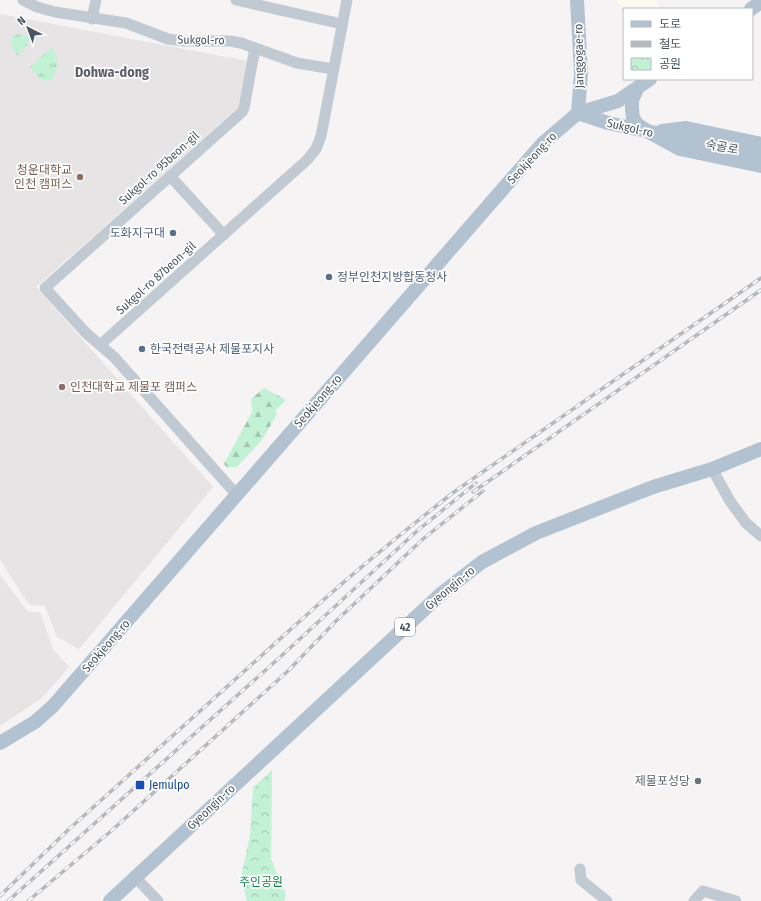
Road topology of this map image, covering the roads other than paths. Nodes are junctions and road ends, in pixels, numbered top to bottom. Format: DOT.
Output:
graph roads {
  1 [pos="23,0"];
  2 [pos="96,0"];
  3 [pos="236,0"];
  4 [pos="347,0"];
  5 [pos="577,0"];
  6 [pos="761,2"];
  7 [pos="752,8"];
  8 [pos="92,19"];
  9 [pos="342,24"];
  10 [pos="255,48"];
  11 [pos="333,69"];
  12 [pos="648,80"];
  13 [pos="638,87"];
  14 [pos="578,113"];
  15 [pos="649,132"];
  16 [pos="683,139"];
  17 [pos="761,144"];
  18 [pos="761,155"];
  19 [pos="761,166"];
  20 [pos="170,176"];
  21 [pos="224,235"];
  22 [pos="100,345"];
  23 [pos="761,449"];
  24 [pos="712,469"];
  25 [pos="236,494"];
  26 [pos="761,536"];
  27 [pos="0,743"];
  28 [pos="580,869"];
  29 [pos="136,878"];
  30 [pos="110,901"];
  31 [pos="158,901"];
  32 [pos="607,901"];
  33 [pos="694,901"];
  34 [pos="736,901"];
  1 -- 8 [label="street, Sukgol-ro"];
  2 -- 8 [label="street"];
  3 -- 9 [label="street"];
  4 -- 9 [label="street, Sukgol-ro 87beon-gil"];
  5 -- 14 [label="main road, Janggogae-ro"];
  6 -- 7 [label="main road"];
  8 -- 10 [label="street, Sukgol-ro"];
  9 -- 11 [label="street, Sukgol-ro 87beon-gil"];
  10 -- 11 [label="street, Sukgol-ro"];
  10 -- 20 [label="street, Sukgol-ro 95beon-gil"];
  11 -- 21 [label="street, Sukgol-ro 87beon-gil"];
  12 -- 13 [label="main road, Seokjeong-ro"];
  13 -- 14 [label="main road, Seokjeong-ro"];
  13 -- 15 [label="main road"];
  14 -- 15 [label="main road, Sukgol-ro"];
  14 -- 25 [label="main road, Seokjeong-ro"];
  15 -- 16 [label="main road, Sukgol-ro"];
  15 -- 17 [label="main road"];
  15 -- 19 [label="main road"];
  16 -- 18 [label="main road, 숙골로"];
  20 -- 21 [label="street"];
  20 -- 22 [label="street, Sukgol-ro 95beon-gil"];
  21 -- 22 [label="street, Sukgol-ro 87beon-gil"];
  22 -- 25 [label="street"];
  23 -- 24 [label="main road, Gyeongin-ro / 42"];
  24 -- 26 [label="street"];
  24 -- 29 [label="main road, Gyeongin-ro / 42"];
  25 -- 27 [label="main road, Seokjeong-ro"];
  28 -- 32 [label="street"];
  29 -- 30 [label="main road, Gyeongin-ro / 42"];
  29 -- 31 [label="street"];
  33 -- 34 [label="street"];
}
